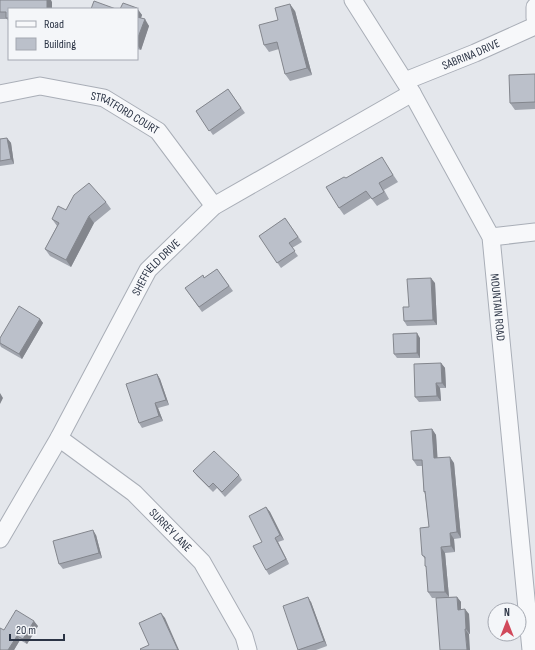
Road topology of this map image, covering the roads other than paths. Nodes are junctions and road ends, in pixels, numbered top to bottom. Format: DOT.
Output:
graph roads {
  1 [pos="353,0"];
  2 [pos="535,7"];
  3 [pos="535,18"];
  4 [pos="535,26"];
  5 [pos="408,87"];
  6 [pos="0,94"];
  7 [pos="214,206"];
  8 [pos="535,232"];
  9 [pos="491,237"];
  10 [pos="59,438"];
  11 [pos="0,539"];
  12 [pos="248,650"];
  13 [pos="531,650"];
  1 -- 5 [label="street, MOUNTAIN ROAD"];
  2 -- 3 [label="street"];
  4 -- 5 [label="street, SABRINA DRIVE"];
  5 -- 7 [label="street, SHEFFIELD DRIVE"];
  5 -- 9 [label="street, MOUNTAIN ROAD"];
  6 -- 7 [label="street, STRATFORD COURT"];
  7 -- 10 [label="street, SHEFFIELD DRIVE"];
  8 -- 9 [label="street"];
  9 -- 13 [label="street, MOUNTAIN ROAD"];
  10 -- 11 [label="street, SHEFFIELD DRIVE"];
  10 -- 12 [label="street, SURREY LANE"];
}
